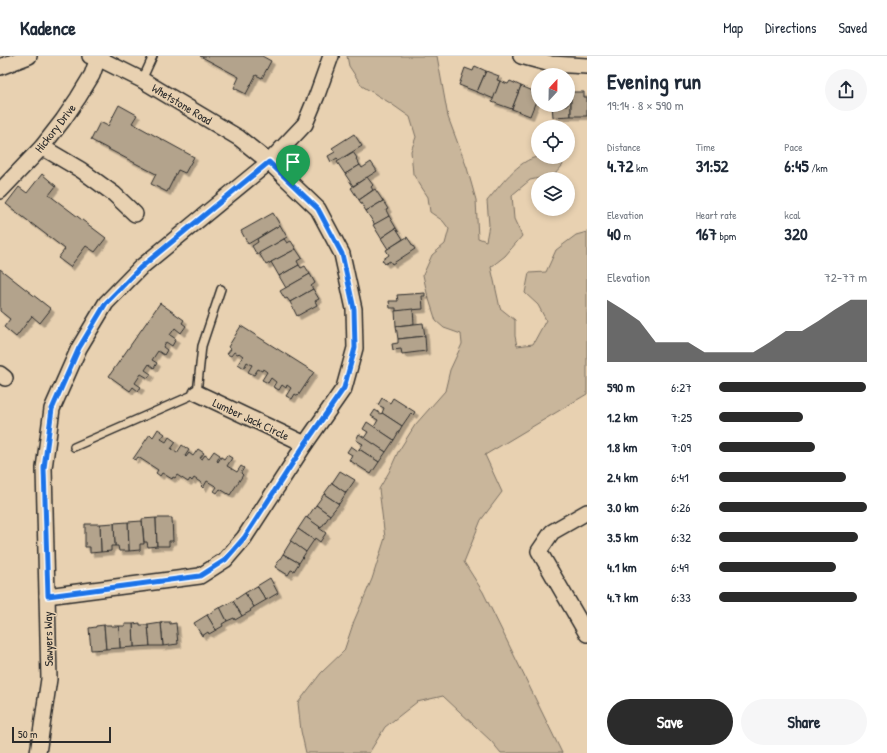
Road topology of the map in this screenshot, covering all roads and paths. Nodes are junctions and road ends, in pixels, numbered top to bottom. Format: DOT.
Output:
graph roads {
  1 [pos="29,56"];
  2 [pos="153,56"];
  3 [pos="331,56"];
  4 [pos="521,56"];
  5 [pos="96,57"];
  6 [pos="5,62"];
  7 [pos="587,66"];
  8 [pos="142,80"];
  9 [pos="42,147"];
  10 [pos="269,162"];
  11 [pos="0,191"];
  12 [pos="135,214"];
  13 [pos="221,289"];
  14 [pos="197,393"];
  15 [pos="305,444"];
  16 [pos="74,447"];
  17 [pos="587,512"];
  18 [pos="48,596"];
  19 [pos="587,634"];
  20 [pos="38,753"];
  1 -- 6 [label="street"];
  2 -- 8 [label="lane"];
  3 -- 10 [label="street, Sawyers Way"];
  4 -- 7 [label="street"];
  5 -- 8 [label="street, Whetstone Road"];
  5 -- 9 [label="street, Hickory Drive"];
  8 -- 10 [label="street, Whetstone Road"];
  9 -- 11 [label="street, Hickory Drive"];
  9 -- 12 [label="street"];
  10 -- 15 [label="street, Whetstone Road"];
  10 -- 18 [label="street, Sawyers Way"];
  13 -- 14 [label="lane"];
  14 -- 15 [label="street, Lumber Jack Circle"];
  14 -- 16 [label="lane"];
  15 -- 18 [label="street, Whetstone Road"];
  17 -- 19 [label="street"];
  18 -- 20 [label="street, Sawyers Way"];
}
